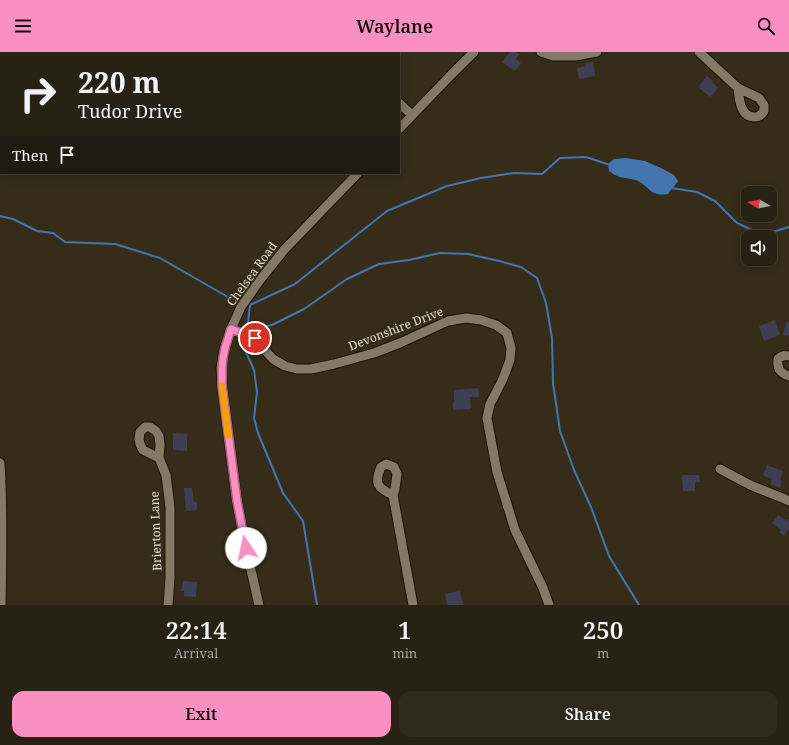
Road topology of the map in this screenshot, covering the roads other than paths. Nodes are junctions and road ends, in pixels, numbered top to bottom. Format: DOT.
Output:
graph roads {
  1 [pos="474,52"];
  2 [pos="541,52"];
  3 [pos="597,52"];
  4 [pos="699,52"];
  5 [pos="738,88"];
  6 [pos="400,104"];
  7 [pos="412,115"];
  8 [pos="400,128"];
  9 [pos="357,174"];
  10 [pos="231,329"];
  11 [pos="789,356"];
  12 [pos="789,376"];
  13 [pos="159,458"];
  14 [pos="0,463"];
  15 [pos="720,469"];
  16 [pos="393,495"];
  17 [pos="788,497"];
  18 [pos="1,605"];
  19 [pos="168,605"];
  20 [pos="260,605"];
  21 [pos="413,605"];
  22 [pos="549,605"];
  1 -- 7 [label="street"];
  2 -- 3 [label="street"];
  4 -- 5 [label="street"];
  6 -- 7 [label="street"];
  7 -- 8 [label="street"];
  9 -- 10 [label="street, Chelsea Road"];
  10 -- 20 [label="street, Chelsea Road"];
  10 -- 22 [label="street, Devonshire Drive"];
  11 -- 12 [label="street"];
  13 -- 19 [label="street, Brierton Lane"];
  14 -- 18 [label="street"];
  15 -- 17 [label="street"];
  16 -- 21 [label="street"];
}
